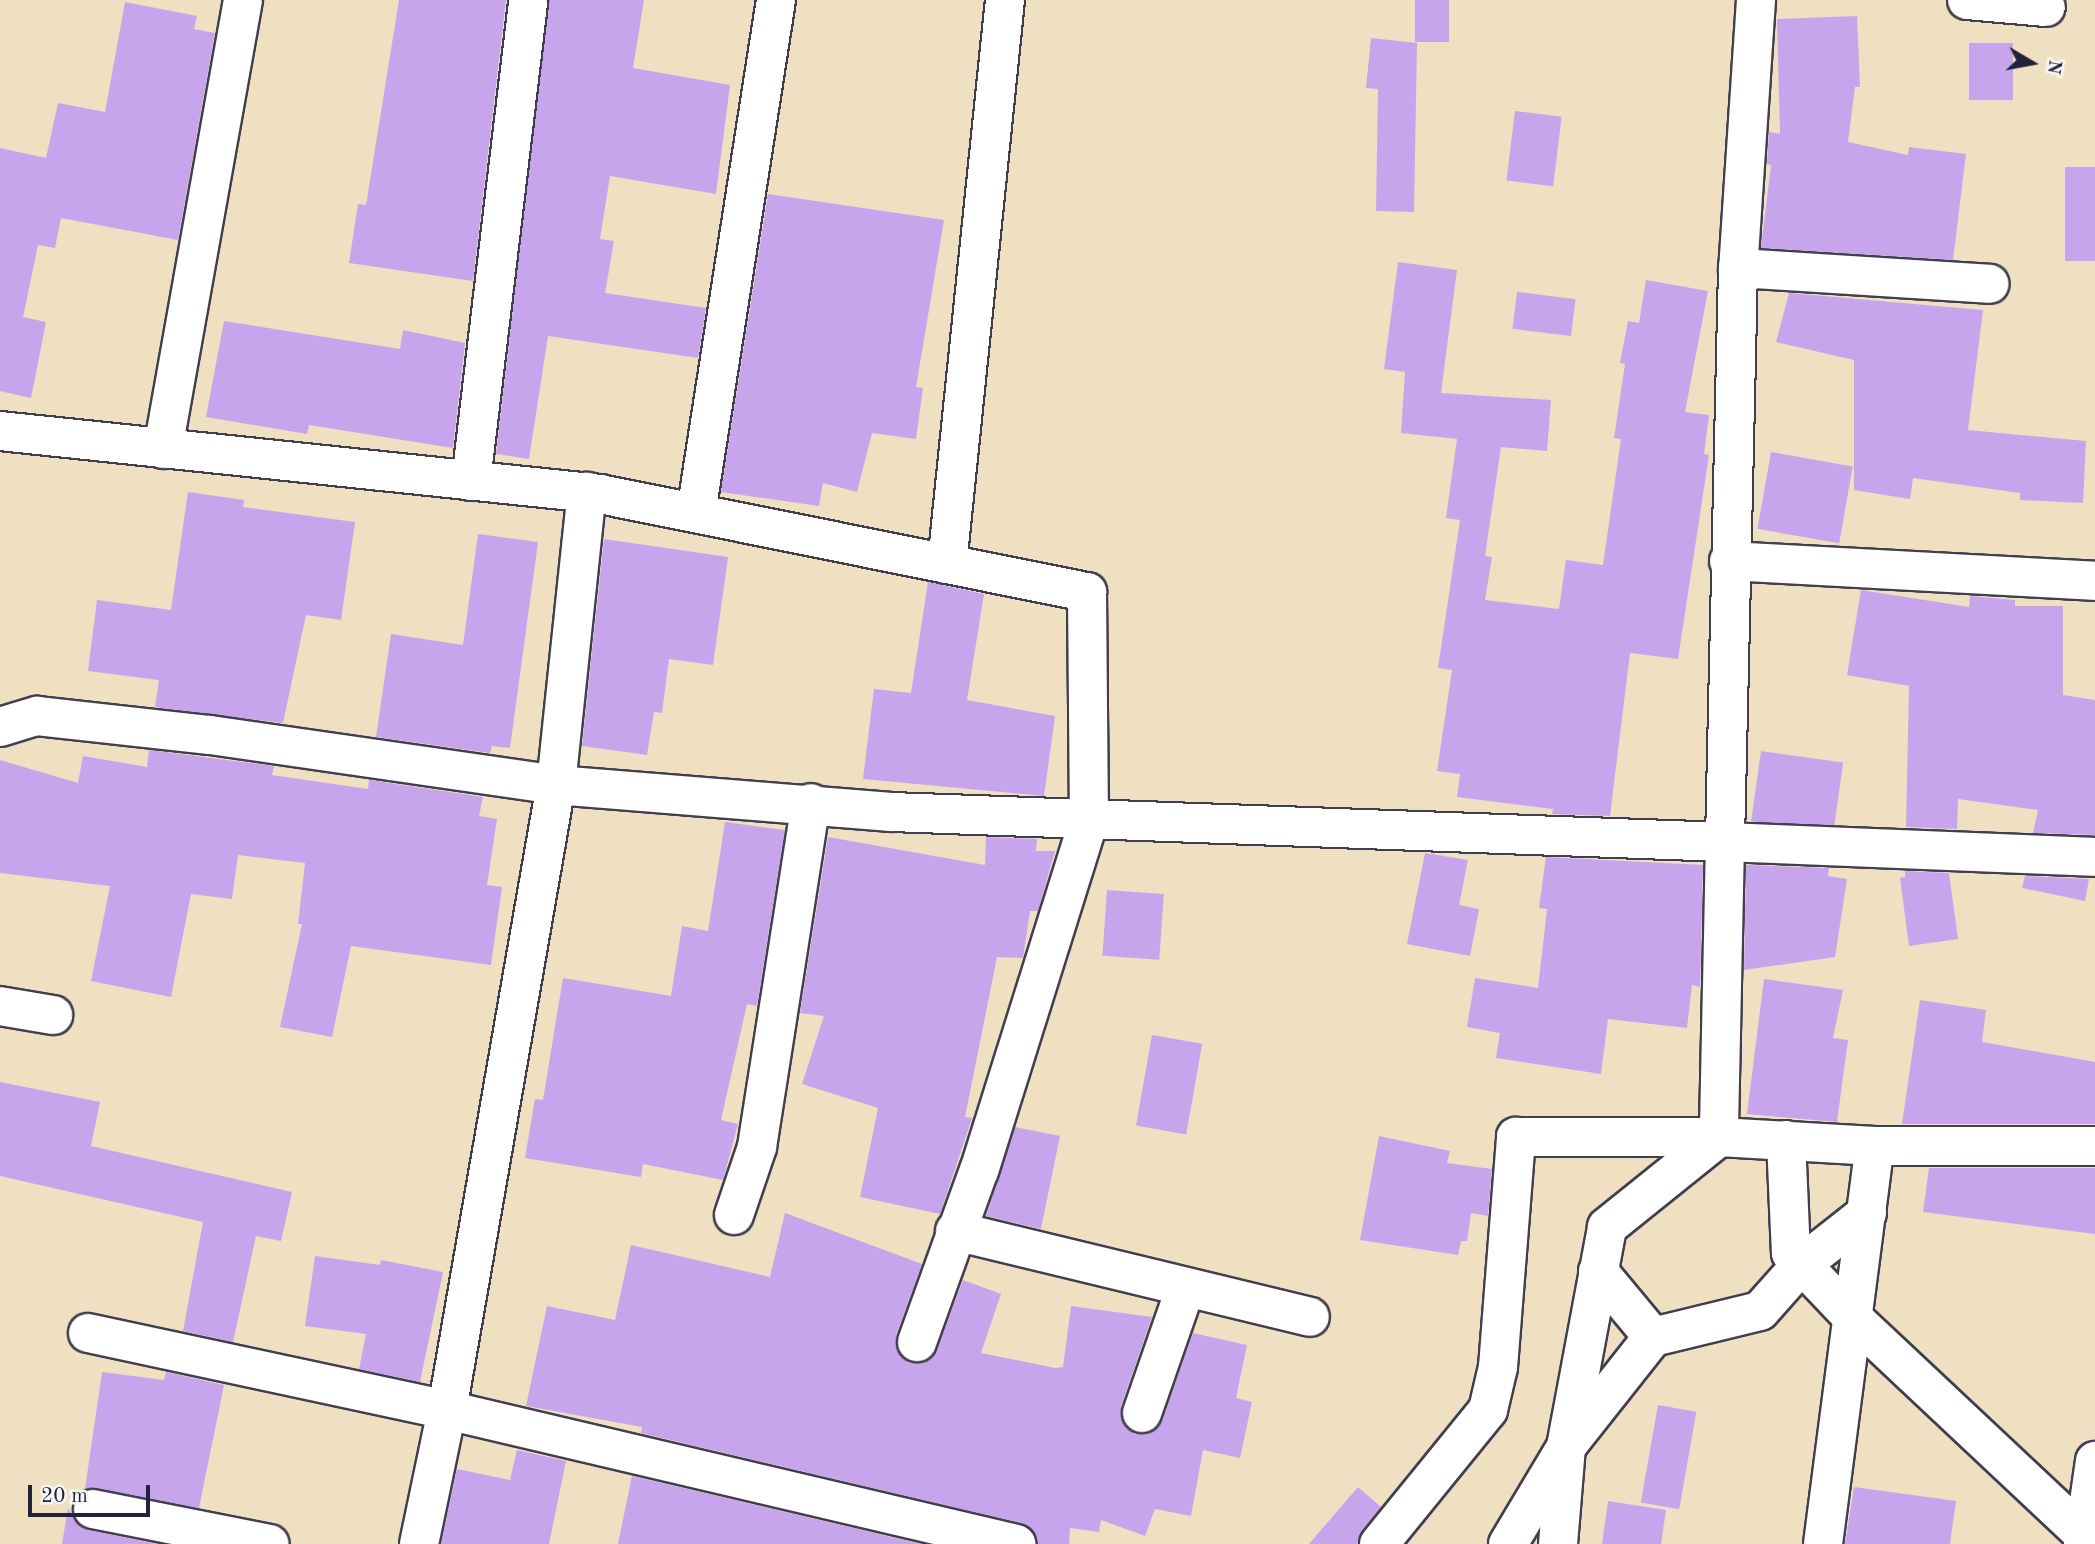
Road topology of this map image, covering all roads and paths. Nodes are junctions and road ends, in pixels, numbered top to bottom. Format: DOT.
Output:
graph roads {
  1 [pos="243,0"];
  2 [pos="527,0"];
  3 [pos="776,0"];
  4 [pos="1005,0"];
  5 [pos="1756,0"];
  6 [pos="1967,0"];
  7 [pos="2046,7"];
  8 [pos="1738,268"];
  9 [pos="1989,284"];
  10 [pos="0,431"];
  11 [pos="163,449"];
  12 [pos="471,481"];
  13 [pos="587,492"];
  14 [pos="696,513"];
  15 [pos="1729,561"];
  16 [pos="947,564"];
  17 [pos="2095,581"];
  18 [pos="0,727"];
  19 [pos="556,785"];
  20 [pos="811,803"];
  21 [pos="1089,820"];
  22 [pos="1725,842"];
  23 [pos="2095,856"];
  24 [pos="0,1006"];
  25 [pos="53,1015"];
  26 [pos="1719,1137"];
  27 [pos="1786,1140"];
  28 [pos="1875,1146"];
  29 [pos="2095,1146"];
  30 [pos="1867,1213"];
  31 [pos="734,1215"];
  32 [pos="955,1231"];
  33 [pos="1801,1265"];
  34 [pos="1598,1271"];
  35 [pos="1186,1287"];
  36 [pos="1310,1317"];
  37 [pos="1853,1318"];
  38 [pos="88,1334"];
  39 [pos="1653,1337"];
  40 [pos="917,1342"];
  41 [pos="447,1410"];
  42 [pos="1142,1413"];
  43 [pos="1566,1447"];
  44 [pos="2095,1461"];
  45 [pos="93,1509"];
  46 [pos="2084,1540"];
  47 [pos="270,1544"];
  48 [pos="419,1544"];
  49 [pos="1016,1544"];
  50 [pos="1379,1544"];
  51 [pos="1508,1544"];
  52 [pos="1558,1544"];
  53 [pos="1823,1544"];
  1 -- 11 [label="street"];
  2 -- 12 [label="street"];
  3 -- 14 [label="street"];
  4 -- 16 [label="street"];
  5 -- 8 [label="street"];
  6 -- 7 [label="street"];
  8 -- 9 [label="street"];
  8 -- 15 [label="street"];
  10 -- 11 [label="street"];
  11 -- 12 [label="street"];
  12 -- 13 [label="street"];
  13 -- 14 [label="street"];
  13 -- 19 [label="street"];
  14 -- 16 [label="street"];
  15 -- 17 [label="street"];
  15 -- 22 [label="street"];
  16 -- 21 [label="street"];
  18 -- 19 [label="street"];
  19 -- 20 [label="street"];
  19 -- 41 [label="street"];
  20 -- 21 [label="street"];
  20 -- 31 [label="street"];
  21 -- 22 [label="street"];
  21 -- 32 [label="street"];
  22 -- 23 [label="street"];
  22 -- 26 [label="street"];
  24 -- 25 [label="street"];
  26 -- 27 [label="street"];
  26 -- 34 [label="street"];
  26 -- 50 [label="street"];
  27 -- 28 [label="street"];
  27 -- 33 [label="street"];
  28 -- 29 [label="street"];
  28 -- 30 [label="street"];
  30 -- 33 [label="street"];
  30 -- 37 [label="street"];
  32 -- 35 [label="street"];
  32 -- 40 [label="street"];
  33 -- 37 [label="street"];
  33 -- 39 [label="street"];
  34 -- 39 [label="street"];
  34 -- 43 [label="street"];
  35 -- 36 [label="street"];
  35 -- 42 [label="street"];
  37 -- 46 [label="street"];
  37 -- 53 [label="street"];
  38 -- 41 [label="street"];
  39 -- 43 [label="street"];
  41 -- 48 [label="street"];
  41 -- 49 [label="street"];
  43 -- 51 [label="street"];
  43 -- 52 [label="street"];
  44 -- 46 [label="street"];
  45 -- 47 [label="street"];
}
